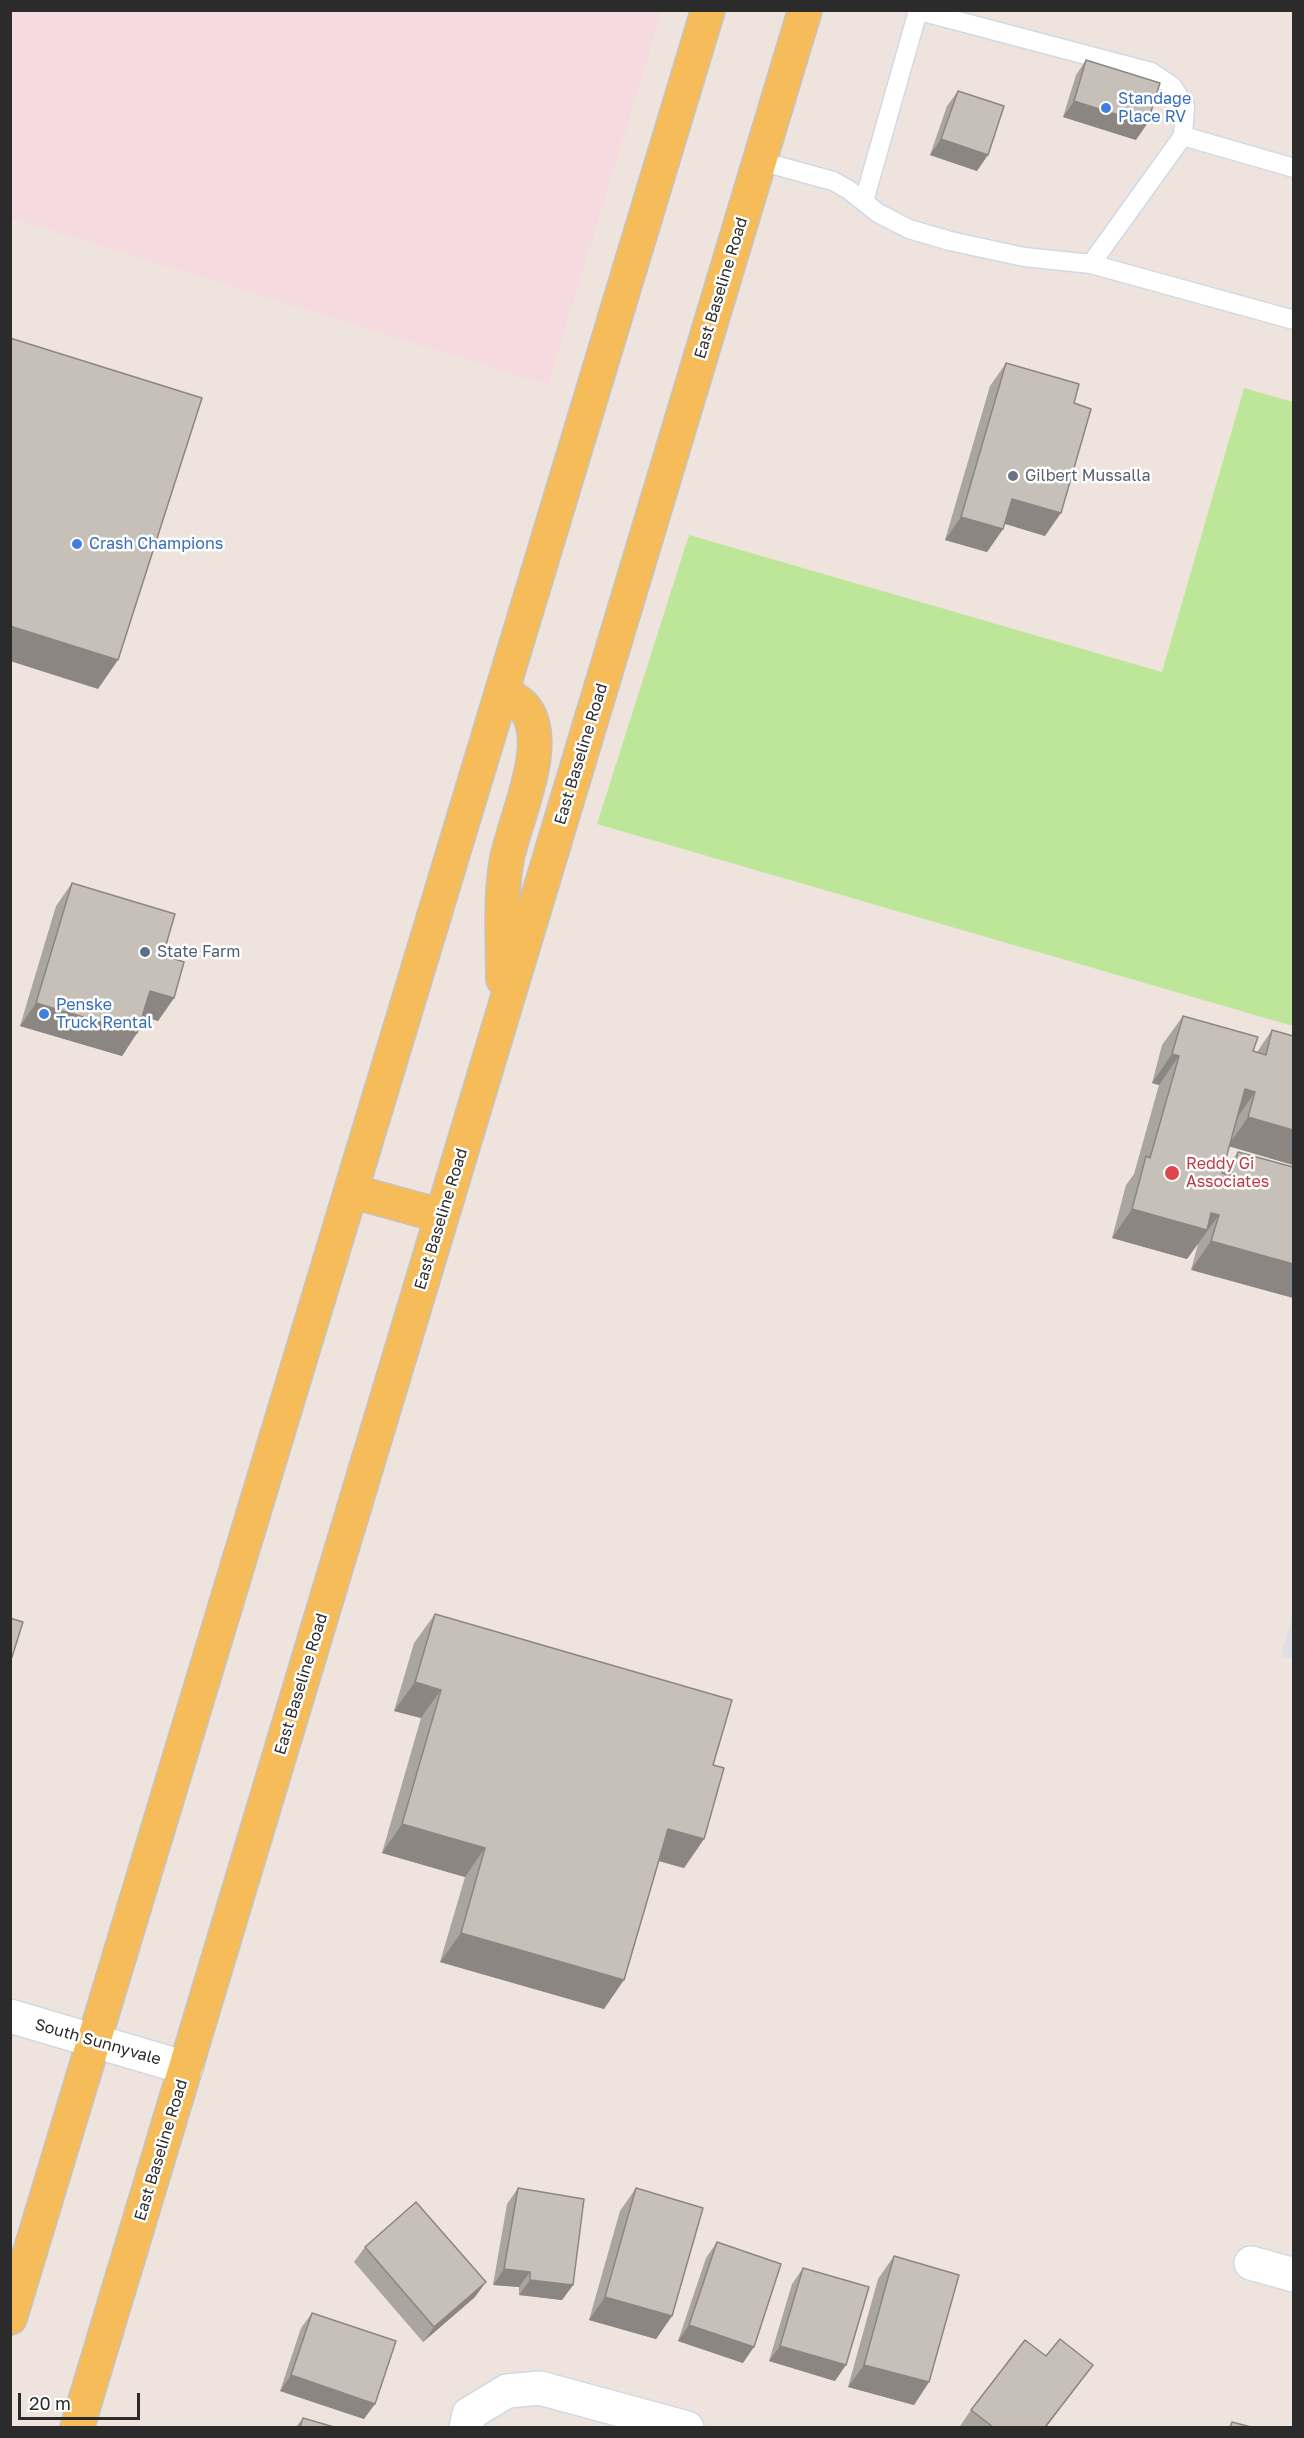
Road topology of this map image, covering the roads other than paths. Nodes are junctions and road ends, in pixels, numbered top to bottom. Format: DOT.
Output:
graph roads {
  1 [pos="708,10"];
  2 [pos="805,10"];
  3 [pos="917,11"];
  4 [pos="1182,136"];
  5 [pos="759,161"];
  6 [pos="1293,168"];
  7 [pos="864,201"];
  8 [pos="1091,264"];
  9 [pos="1293,320"];
  10 [pos="502,692"];
  11 [pos="503,1014"];
  12 [pos="351,1191"];
  13 [pos="442,1216"];
  14 [pos="10,2016"];
  15 [pos="93,2041"];
  16 [pos="186,2068"];
  17 [pos="1251,2263"];
  18 [pos="1293,2275"];
  19 [pos="10,2318"];
  20 [pos="76,2427"];
  21 [pos="466,2427"];
  22 [pos="687,2427"];
  1 -- 10 [label="main road"];
  2 -- 5 [label="main road, East Baseline Road"];
  3 -- 4 [label="lane"];
  3 -- 7 [label="lane"];
  4 -- 6 [label="lane"];
  4 -- 8 [label="lane"];
  5 -- 7 [label="lane"];
  5 -- 11 [label="main road, East Baseline Road"];
  7 -- 8 [label="lane"];
  8 -- 9 [label="lane"];
  10 -- 11 [label="main road"];
  10 -- 12 [label="main road"];
  11 -- 13 [label="main road, East Baseline Road"];
  12 -- 13 [label="main road"];
  12 -- 15 [label="main road"];
  13 -- 16 [label="main road, East Baseline Road"];
  14 -- 15 [label="street, South Sunnyvale"];
  15 -- 16 [label="street, South Sunnyvale"];
  15 -- 19 [label="main road"];
  16 -- 20 [label="main road, East Baseline Road"];
  17 -- 18 [label="street"];
  21 -- 22 [label="street"];
}
